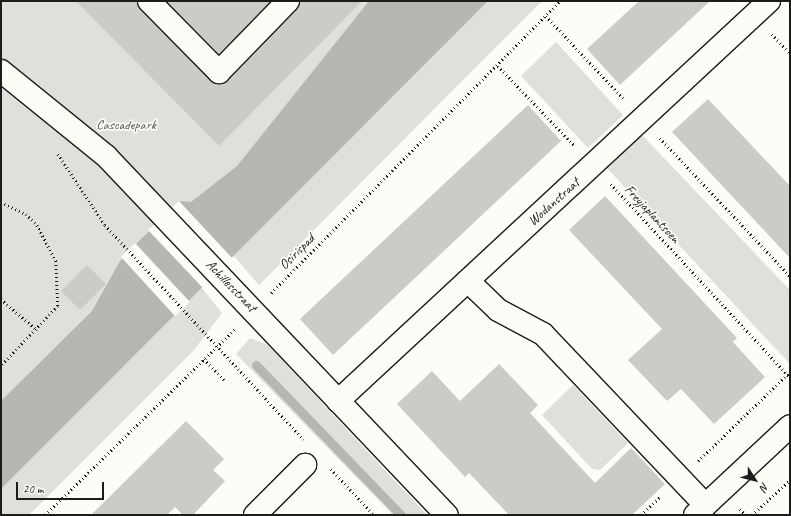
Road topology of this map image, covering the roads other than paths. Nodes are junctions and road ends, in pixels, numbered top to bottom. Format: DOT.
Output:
graph roads {
  1 [pos="149,1"];
  2 [pos="288,1"];
  3 [pos="769,1"];
  4 [pos="1,71"];
  5 [pos="468,281"];
  6 [pos="338,401"];
  7 [pos="790,426"];
  8 [pos="313,458"];
  9 [pos="700,510"];
  10 [pos="255,515"];
  11 [pos="447,515"];
  1 -- 2 [label="street"];
  3 -- 5 [label="street, Wodanstraat"];
  4 -- 6 [label="street, Achillesstraat"];
  5 -- 6 [label="street, Wodanstraat"];
  5 -- 9 [label="street"];
  6 -- 11 [label="street, Achillesstraat"];
  7 -- 9 [label="street"];
  8 -- 10 [label="street"];
}
